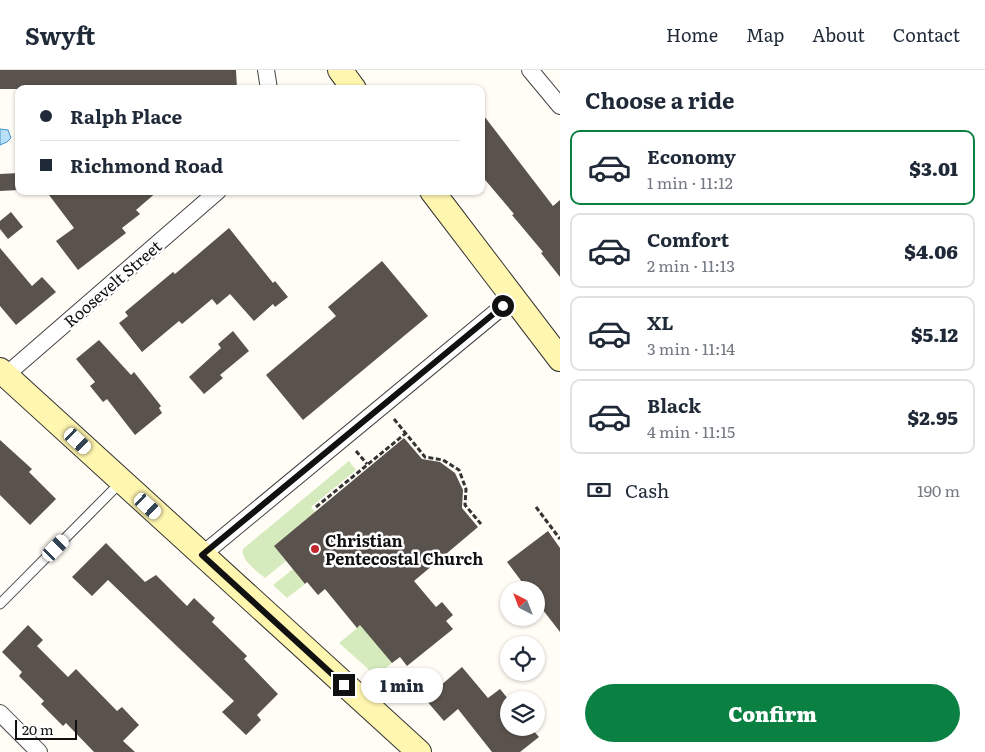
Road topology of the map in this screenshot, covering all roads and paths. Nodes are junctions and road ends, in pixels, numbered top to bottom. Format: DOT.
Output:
graph roads {
  1 [pos="266,70"];
  2 [pos="340,70"];
  3 [pos="530,70"];
  4 [pos="268,85"];
  5 [pos="351,85"];
  6 [pos="560,106"];
  7 [pos="213,195"];
  8 [pos="435,195"];
  9 [pos="513,298"];
  10 [pos="560,359"];
  11 [pos="2,375"];
  12 [pos="394,418"];
  13 [pos="406,433"];
  14 [pos="355,450"];
  15 [pos="367,464"];
  16 [pos="121,481"];
  17 [pos="316,507"];
  18 [pos="536,507"];
  19 [pos="481,524"];
  20 [pos="560,539"];
  21 [pos="202,555"];
  22 [pos="0,604"];
  23 [pos="0,713"];
  24 [pos="39,752"];
  25 [pos="419,752"];
  1 -- 4 [label="street"];
  2 -- 5 [label="main road"];
  3 -- 6 [label="street"];
  7 -- 11 [label="street, Roosevelt Street"];
  8 -- 9 [label="main road"];
  9 -- 10 [label="main road"];
  9 -- 21 [label="street"];
  11 -- 16 [label="main road"];
  12 -- 13 [label="path"];
  13 -- 15 [label="path"];
  13 -- 19 [label="path"];
  14 -- 15 [label="path"];
  15 -- 17 [label="path"];
  16 -- 21 [label="main road"];
  16 -- 22 [label="lane"];
  18 -- 20 [label="path"];
  21 -- 25 [label="main road"];
  23 -- 24 [label="street"];
}
